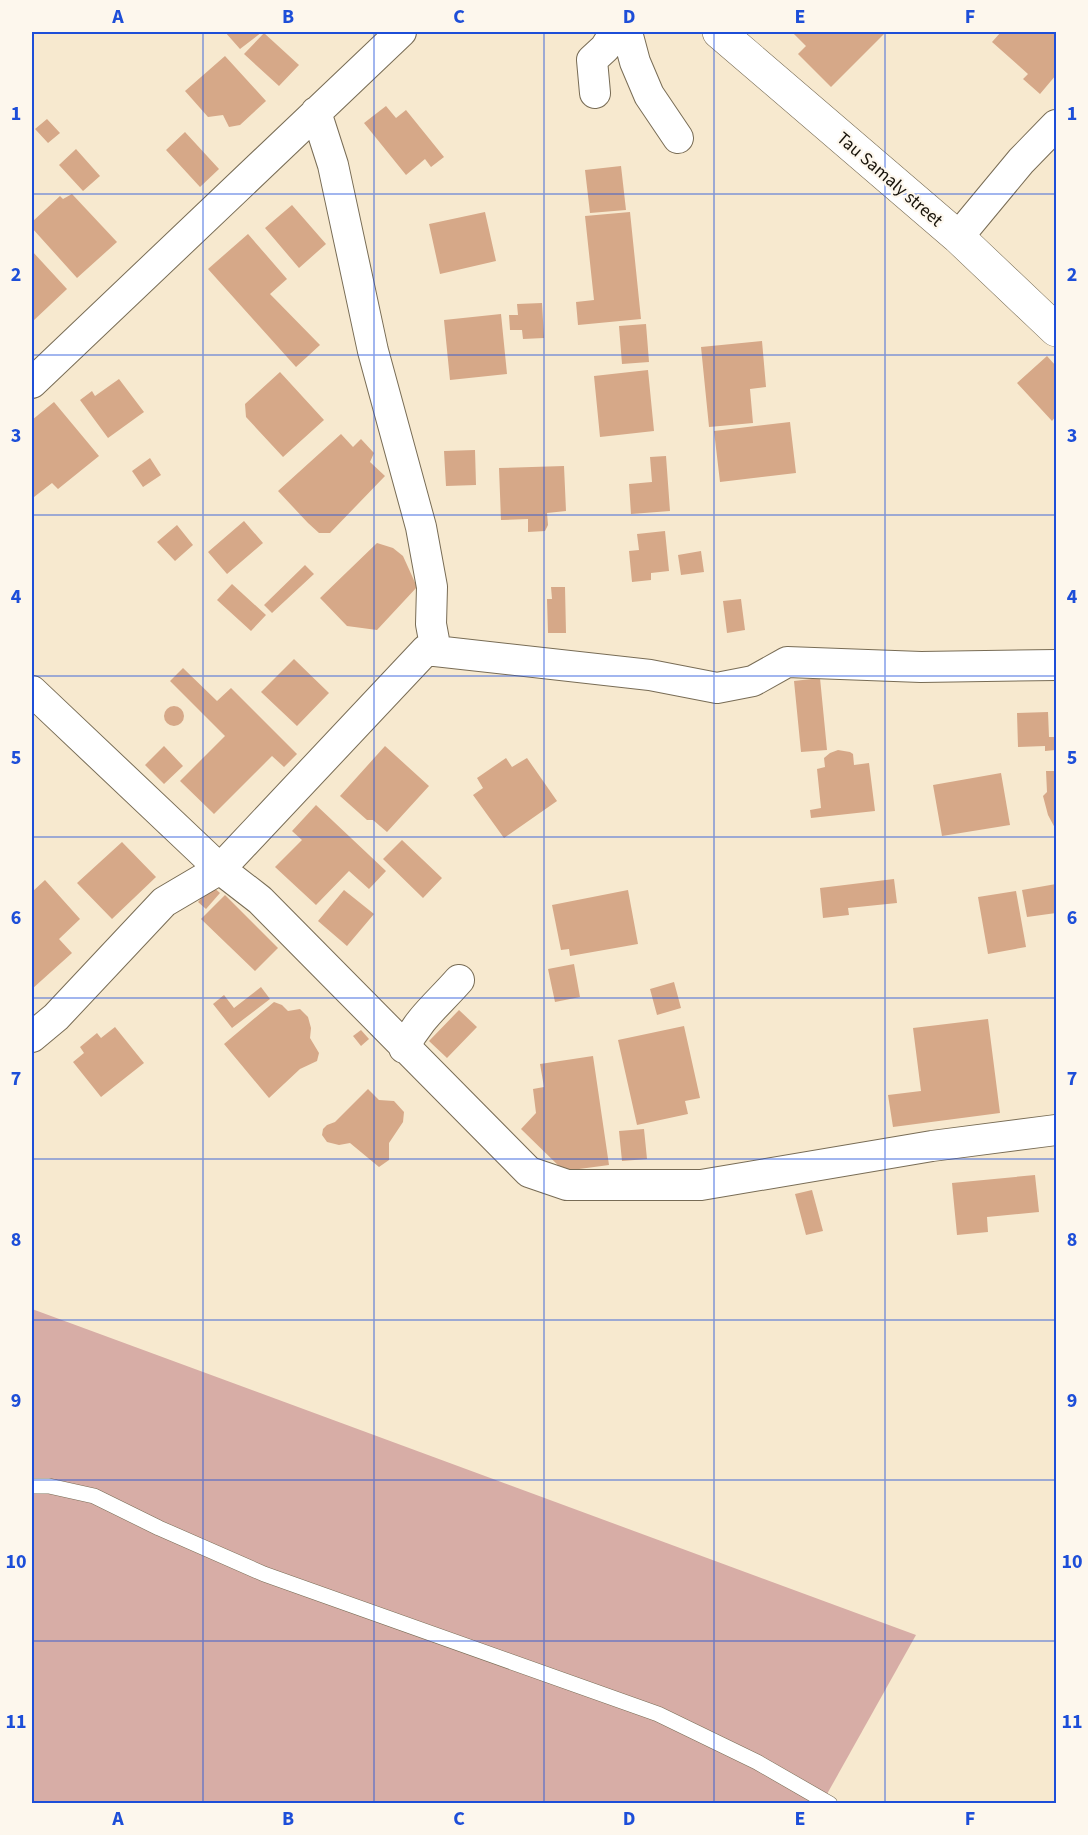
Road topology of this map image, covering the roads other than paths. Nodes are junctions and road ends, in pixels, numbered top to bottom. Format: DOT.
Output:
graph roads {
  1 [pos="401,32"];
  2 [pos="615,32"];
  3 [pos="627,32"];
  4 [pos="719,32"];
  5 [pos="595,93"];
  6 [pos="316,112"];
  7 [pos="1056,125"];
  8 [pos="678,138"];
  9 [pos="958,237"];
  10 [pos="1056,330"];
  11 [pos="32,383"];
  12 [pos="435,651"];
  13 [pos="1056,665"];
  14 [pos="32,691"];
  15 [pos="220,869"];
  16 [pos="459,980"];
  17 [pos="32,1037"];
  18 [pos="404,1048"];
  19 [pos="1056,1130"];
  20 [pos="32,1486"];
  21 [pos="830,1803"];
  1 -- 6 [label="street"];
  2 -- 5 [label="street"];
  3 -- 8 [label="street"];
  4 -- 9 [label="street, Tau Samaly street"];
  6 -- 11 [label="street"];
  6 -- 12 [label="street"];
  7 -- 9 [label="street"];
  9 -- 10 [label="street, Tau Samaly street"];
  12 -- 13 [label="street"];
  12 -- 15 [label="street"];
  14 -- 15 [label="street"];
  15 -- 17 [label="street"];
  15 -- 18 [label="street"];
  16 -- 18 [label="street"];
  18 -- 19 [label="street"];
  20 -- 21 [label="lane"];
}
